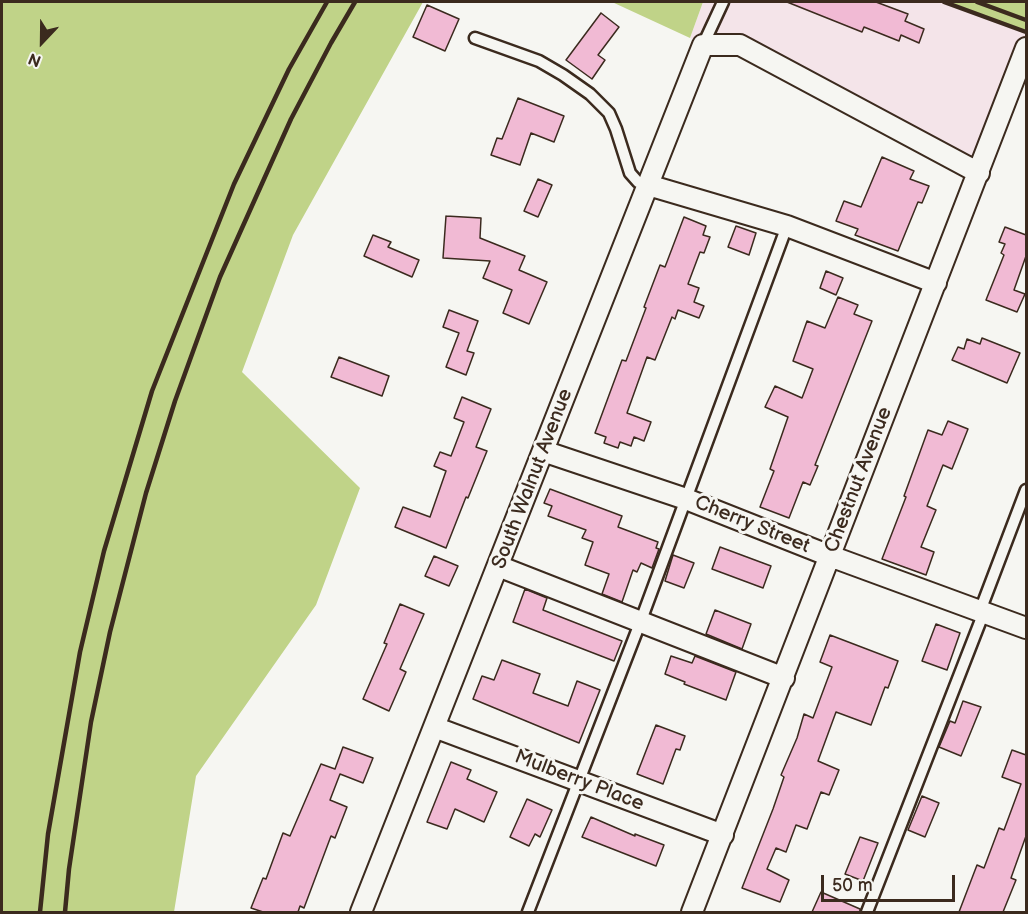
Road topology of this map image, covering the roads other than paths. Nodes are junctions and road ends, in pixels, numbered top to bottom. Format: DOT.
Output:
graph roads {
  1 [pos="723,2"];
  2 [pos="476,38"];
  3 [pos="703,45"];
  4 [pos="1024,54"];
  5 [pos="1019,91"];
  6 [pos="979,173"];
  7 [pos="648,185"];
  8 [pos="787,226"];
  9 [pos="936,283"];
  10 [pos="543,451"];
  11 [pos="1026,490"];
  12 [pos="686,500"];
  13 [pos="830,556"];
  14 [pos="498,566"];
  15 [pos="982,612"];
  16 [pos="640,622"];
  17 [pos="1026,628"];
  18 [pos="784,678"];
  19 [pos="434,728"];
  20 [pos="579,781"];
  21 [pos="723,835"];
  22 [pos="362,912"];
  23 [pos="528,912"];
  24 [pos="692,912"];
  25 [pos="867,912"];
  1 -- 3 [label="lane"];
  2 -- 7 [label="lane"];
  3 -- 6 [label="street"];
  3 -- 7 [label="street, South Walnut Avenue"];
  4 -- 5 [label="street, Chestnut Avenue"];
  5 -- 6 [label="street, Chestnut Avenue"];
  6 -- 9 [label="street, Chestnut Avenue"];
  7 -- 8 [label="street"];
  7 -- 10 [label="street, South Walnut Avenue"];
  8 -- 9 [label="street"];
  8 -- 12 [label="lane"];
  9 -- 13 [label="street, Chestnut Avenue"];
  10 -- 12 [label="street, Cherry Street"];
  10 -- 14 [label="street, South Walnut Avenue"];
  11 -- 15 [label="lane"];
  12 -- 13 [label="street, Cherry Street"];
  12 -- 16 [label="lane"];
  13 -- 15 [label="street, Cherry Street"];
  13 -- 18 [label="street, Chestnut Avenue"];
  14 -- 16 [label="street"];
  14 -- 19 [label="street, South Walnut Avenue"];
  15 -- 17 [label="street, Cherry Street"];
  15 -- 25 [label="lane"];
  16 -- 18 [label="street"];
  16 -- 20 [label="lane"];
  18 -- 21 [label="street, Chestnut Avenue"];
  19 -- 20 [label="street, Mulberry Place"];
  19 -- 22 [label="street, South Walnut Avenue"];
  20 -- 21 [label="street, Mulberry Place"];
  20 -- 23 [label="lane"];
  21 -- 24 [label="street, Chestnut Avenue"];
}
